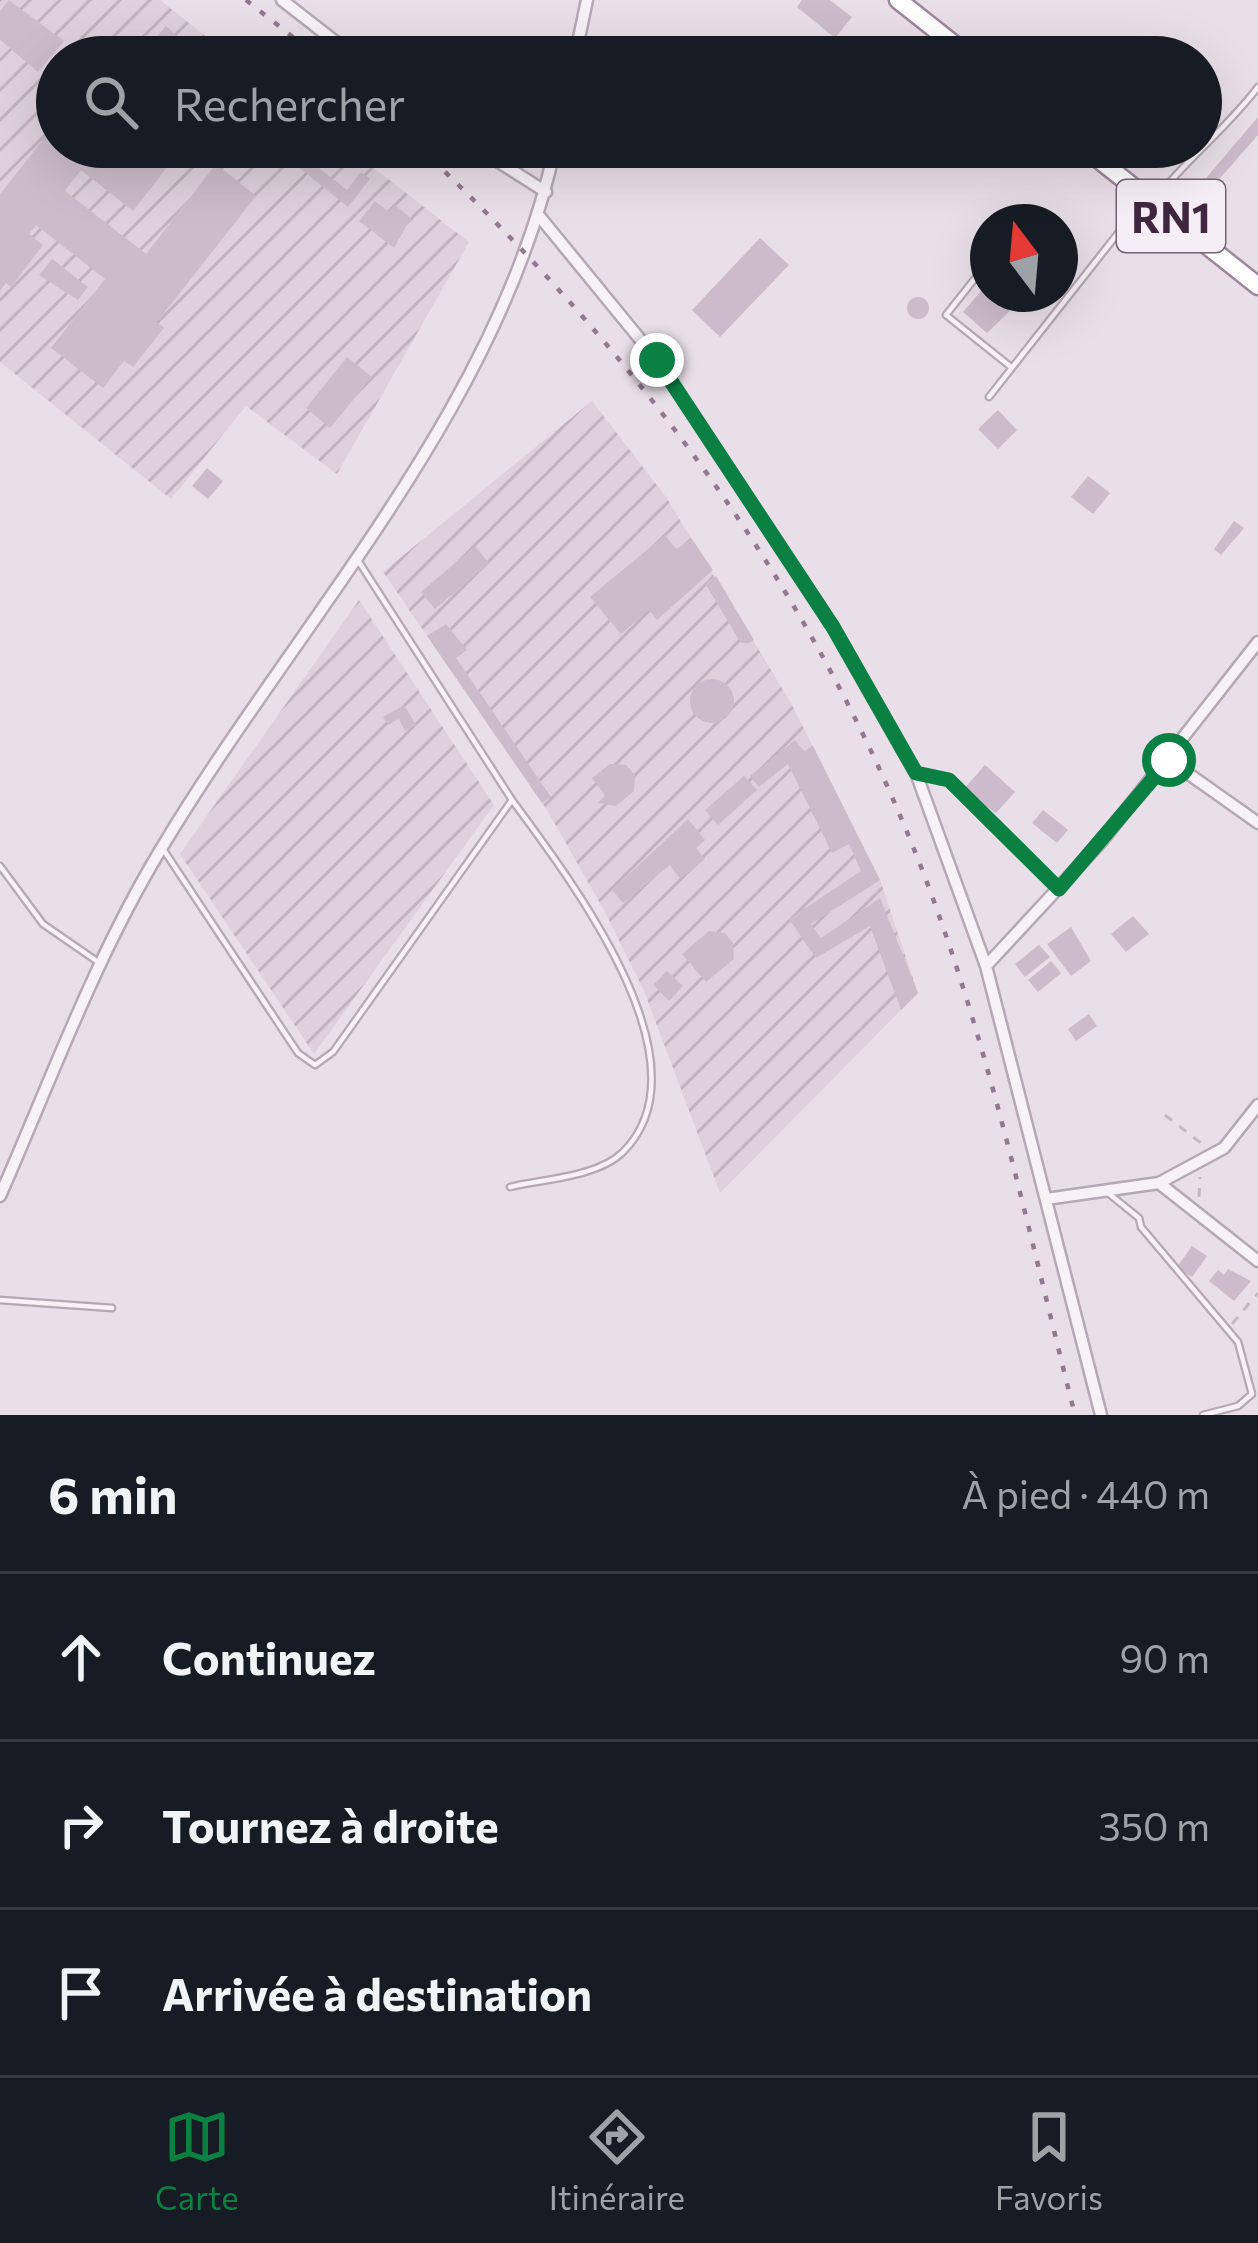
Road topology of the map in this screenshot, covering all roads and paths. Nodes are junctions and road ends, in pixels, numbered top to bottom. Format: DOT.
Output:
graph roads {
  1 [pos="282,0"];
  2 [pos="587,0"];
  3 [pos="898,0"];
  4 [pos="328,36"];
  5 [pos="579,36"];
  6 [pos="943,36"];
  7 [pos="1258,87"];
  8 [pos="1222,125"];
  9 [pos="508,168"];
  10 [pos="551,168"];
  11 [pos="1110,168"];
  12 [pos="1181,168"];
  13 [pos="546,192"];
  14 [pos="1150,200"];
  15 [pos="539,217"];
  16 [pos="970,285"];
  17 [pos="1258,286"];
  18 [pos="1012,368"];
  19 [pos="989,397"];
  20 [pos="357,560"];
  21 [pos="1258,642"];
  22 [pos="1169,760"];
  23 [pos="916,773"];
  24 [pos="512,800"];
  25 [pos="1258,823"];
  26 [pos="161,848"];
  27 [pos="0,866"];
  28 [pos="1059,889"];
  29 [pos="101,964"];
  30 [pos="986,966"];
  31 [pos="1258,1105"];
  32 [pos="1165,1115"];
  33 [pos="1214,1155"];
  34 [pos="1201,1161"];
  35 [pos="1159,1183"];
  36 [pos="510,1186"];
  37 [pos="1108,1193"];
  38 [pos="0,1196"];
  39 [pos="1046,1199"];
  40 [pos="1198,1211"];
  41 [pos="1258,1261"];
  42 [pos="1258,1293"];
  43 [pos="0,1300"];
  44 [pos="112,1308"];
  45 [pos="1227,1330"];
  46 [pos="1101,1415"];
  47 [pos="1203,1415"];
  1 -- 4 [label="street"];
  2 -- 5 [label="street"];
  3 -- 6 [label="highway"];
  7 -- 8 [label="lane"];
  9 -- 13 [label="street"];
  10 -- 13 [label="street"];
  11 -- 14 [label="highway, RN1"];
  12 -- 14 [label="lane"];
  13 -- 15 [label="street"];
  14 -- 17 [label="highway, RN1"];
  14 -- 18 [label="lane"];
  15 -- 20 [label="street"];
  15 -- 23 [label="street"];
  16 -- 18 [label="lane"];
  18 -- 19 [label="lane"];
  20 -- 24 [label="lane"];
  20 -- 26 [label="street"];
  21 -- 22 [label="street"];
  22 -- 25 [label="street"];
  22 -- 28 [label="street"];
  23 -- 28 [label="path"];
  23 -- 30 [label="street"];
  24 -- 26 [label="lane"];
  24 -- 36 [label="lane"];
  26 -- 29 [label="street"];
  27 -- 29 [label="lane"];
  28 -- 30 [label="street"];
  29 -- 38 [label="street"];
  30 -- 39 [label="street"];
  31 -- 33 [label="street"];
  32 -- 33 [label="path"];
  33 -- 34 [label="street"];
  34 -- 35 [label="street"];
  34 -- 40 [label="path"];
  35 -- 37 [label="street"];
  35 -- 40 [label="street"];
  37 -- 39 [label="street"];
  37 -- 45 [label="lane"];
  39 -- 46 [label="street"];
  40 -- 41 [label="street"];
  42 -- 45 [label="path"];
  43 -- 44 [label="lane"];
  45 -- 47 [label="lane"];
}
